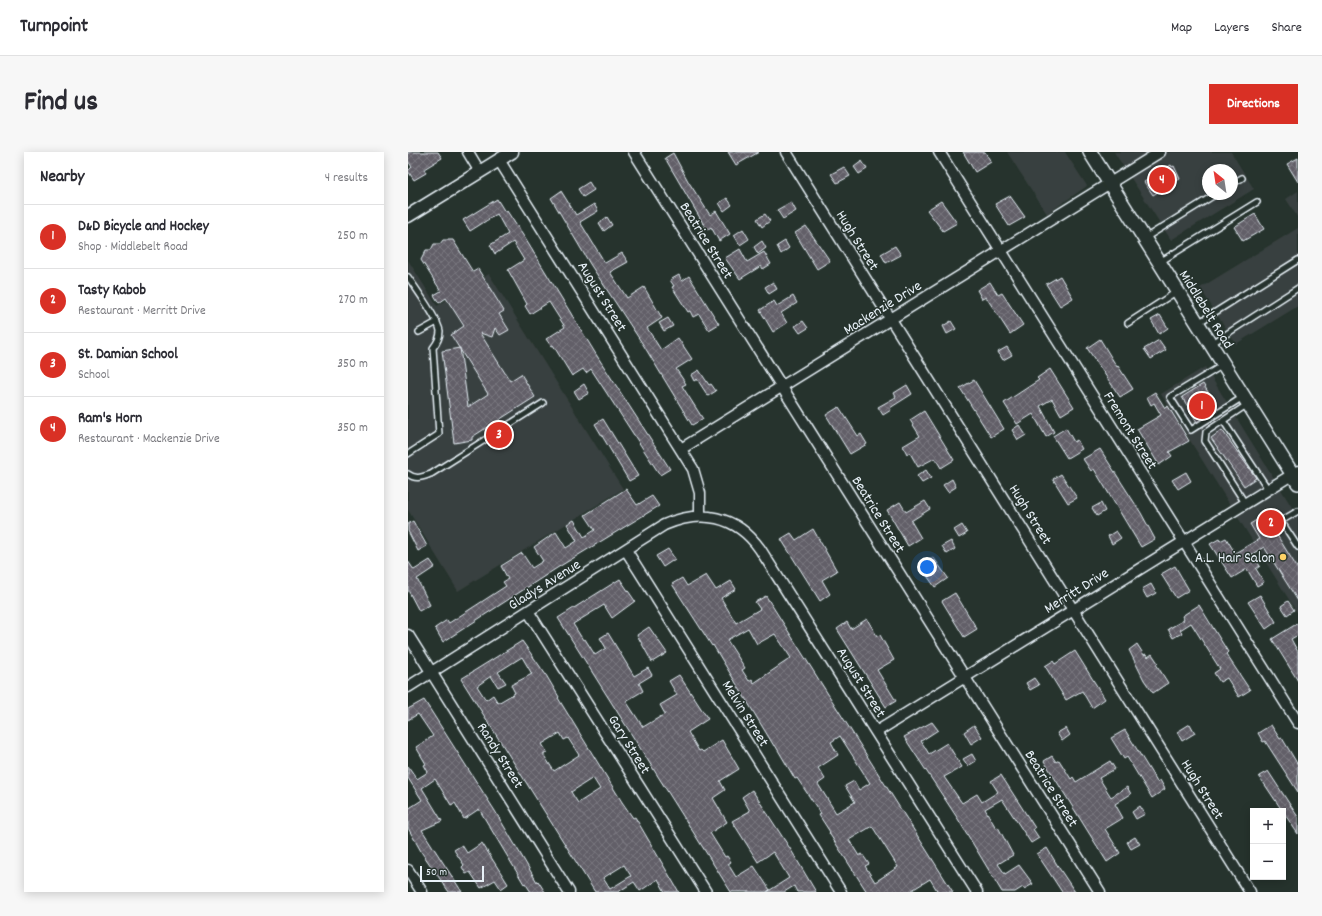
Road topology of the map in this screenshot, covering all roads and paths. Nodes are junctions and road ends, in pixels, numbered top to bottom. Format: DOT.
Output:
graph roads {
  1 [pos="468,152"];
  2 [pos="512,152"];
  3 [pos="634,152"];
  4 [pos="786,152"];
  5 [pos="939,152"];
  6 [pos="1090,152"];
  7 [pos="1160,152"];
  8 [pos="499,160"];
  9 [pos="480,172"];
  10 [pos="1242,178"];
  11 [pos="1238,180"];
  12 [pos="1110,184"];
  13 [pos="1206,200"];
  14 [pos="1257,202"];
  15 [pos="408,216"];
  16 [pos="1144,238"];
  17 [pos="1001,251"];
  18 [pos="1298,260"];
  19 [pos="1159,263"];
  20 [pos="408,278"];
  21 [pos="1298,288"];
  22 [pos="1177,291"];
  23 [pos="890,319"];
  24 [pos="437,322"];
  25 [pos="1128,323"];
  26 [pos="1197,323"];
  27 [pos="419,332"];
  28 [pos="1210,344"];
  29 [pos="1223,364"];
  30 [pos="781,387"];
  31 [pos="1246,400"];
  32 [pos="543,403"];
  33 [pos="1224,422"];
  34 [pos="681,449"];
  35 [pos="408,454"];
  36 [pos="408,474"];
  37 [pos="1296,476"];
  38 [pos="1268,489"];
  39 [pos="1245,503"];
  40 [pos="1298,511"];
  41 [pos="700,516"];
  42 [pos="1184,542"];
  43 [pos="1298,548"];
  44 [pos="626,550"];
  45 [pos="1073,610"];
  46 [pos="528,611"];
  47 [pos="408,635"];
  48 [pos="431,673"];
  49 [pos="965,677"];
  50 [pos="408,687"];
  51 [pos="1298,723"];
  52 [pos="876,732"];
  53 [pos="408,870"];
  54 [pos="422,892"];
  55 [pos="569,892"];
  56 [pos="706,892"];
  57 [pos="841,892"];
  58 [pos="977,892"];
  59 [pos="1100,892"];
  60 [pos="1250,892"];
  1 -- 9 [label="street"];
  2 -- 8 [label="street"];
  3 -- 30 [label="street, Beatrice Street"];
  4 -- 23 [label="street, Hugh Street"];
  5 -- 17 [label="street, Fremont Street"];
  6 -- 12 [label="main road, Middlebelt Road"];
  7 -- 12 [label="street, Mackenzie Drive"];
  8 -- 9 [label="street"];
  8 -- 34 [label="street, August Street"];
  9 -- 15 [label="street"];
  10 -- 11 [label="lane"];
  12 -- 16 [label="main road, Middlebelt Road"];
  12 -- 17 [label="street, Mackenzie Drive"];
  13 -- 16 [label="lane"];
  14 -- 19 [label="lane"];
  16 -- 19 [label="main road, Middlebelt Road"];
  17 -- 23 [label="street, Mackenzie Drive"];
  17 -- 42 [label="street, Fremont Street"];
  18 -- 26 [label="lane"];
  19 -- 22 [label="main road, Middlebelt Road"];
  20 -- 24 [label="lane"];
  21 -- 28 [label="lane"];
  22 -- 25 [label="lane"];
  22 -- 26 [label="main road, Middlebelt Road"];
  23 -- 30 [label="street, Mackenzie Drive"];
  23 -- 45 [label="street, Hugh Street"];
  24 -- 27 [label="lane"];
  24 -- 35 [label="lane"];
  26 -- 28 [label="main road, Middlebelt Road"];
  28 -- 29 [label="main road, Middlebelt Road"];
  29 -- 31 [label="main road, Middlebelt Road"];
  29 -- 31 [label="lane"];
  30 -- 34 [label="street, Mackenzie Drive"];
  30 -- 49 [label="street, Beatrice Street"];
  31 -- 33 [label="lane"];
  31 -- 37 [label="main road, Middlebelt Road"];
  32 -- 36 [label="lane"];
  33 -- 38 [label="lane"];
  33 -- 39 [label="lane"];
  34 -- 41 [label="street"];
  37 -- 38 [label="street, Merritt Drive"];
  38 -- 39 [label="street, Merritt Drive"];
  39 -- 42 [label="street, Merritt Drive"];
  40 -- 43 [label="lane"];
  41 -- 44 [label="street, Gladys Avenue"];
  41 -- 52 [label="street, August Street"];
  42 -- 45 [label="street, Merritt Drive"];
  42 -- 51 [label="street, Fremont Street"];
  44 -- 46 [label="street, Gladys Avenue"];
  44 -- 57 [label="street, Melvin Street"];
  45 -- 49 [label="street, Merritt Drive"];
  45 -- 60 [label="street, Hugh Street"];
  46 -- 48 [label="street, Gladys Avenue"];
  46 -- 56 [label="street, Gary Street"];
  47 -- 48 [label="street, Randy Street"];
  48 -- 50 [label="street, Gladys Avenue"];
  48 -- 55 [label="street, Randy Street"];
  49 -- 52 [label="street, Merritt Drive"];
  49 -- 59 [label="street, Beatrice Street"];
  52 -- 58 [label="street, August Street"];
  53 -- 54 [label="street"];
}
